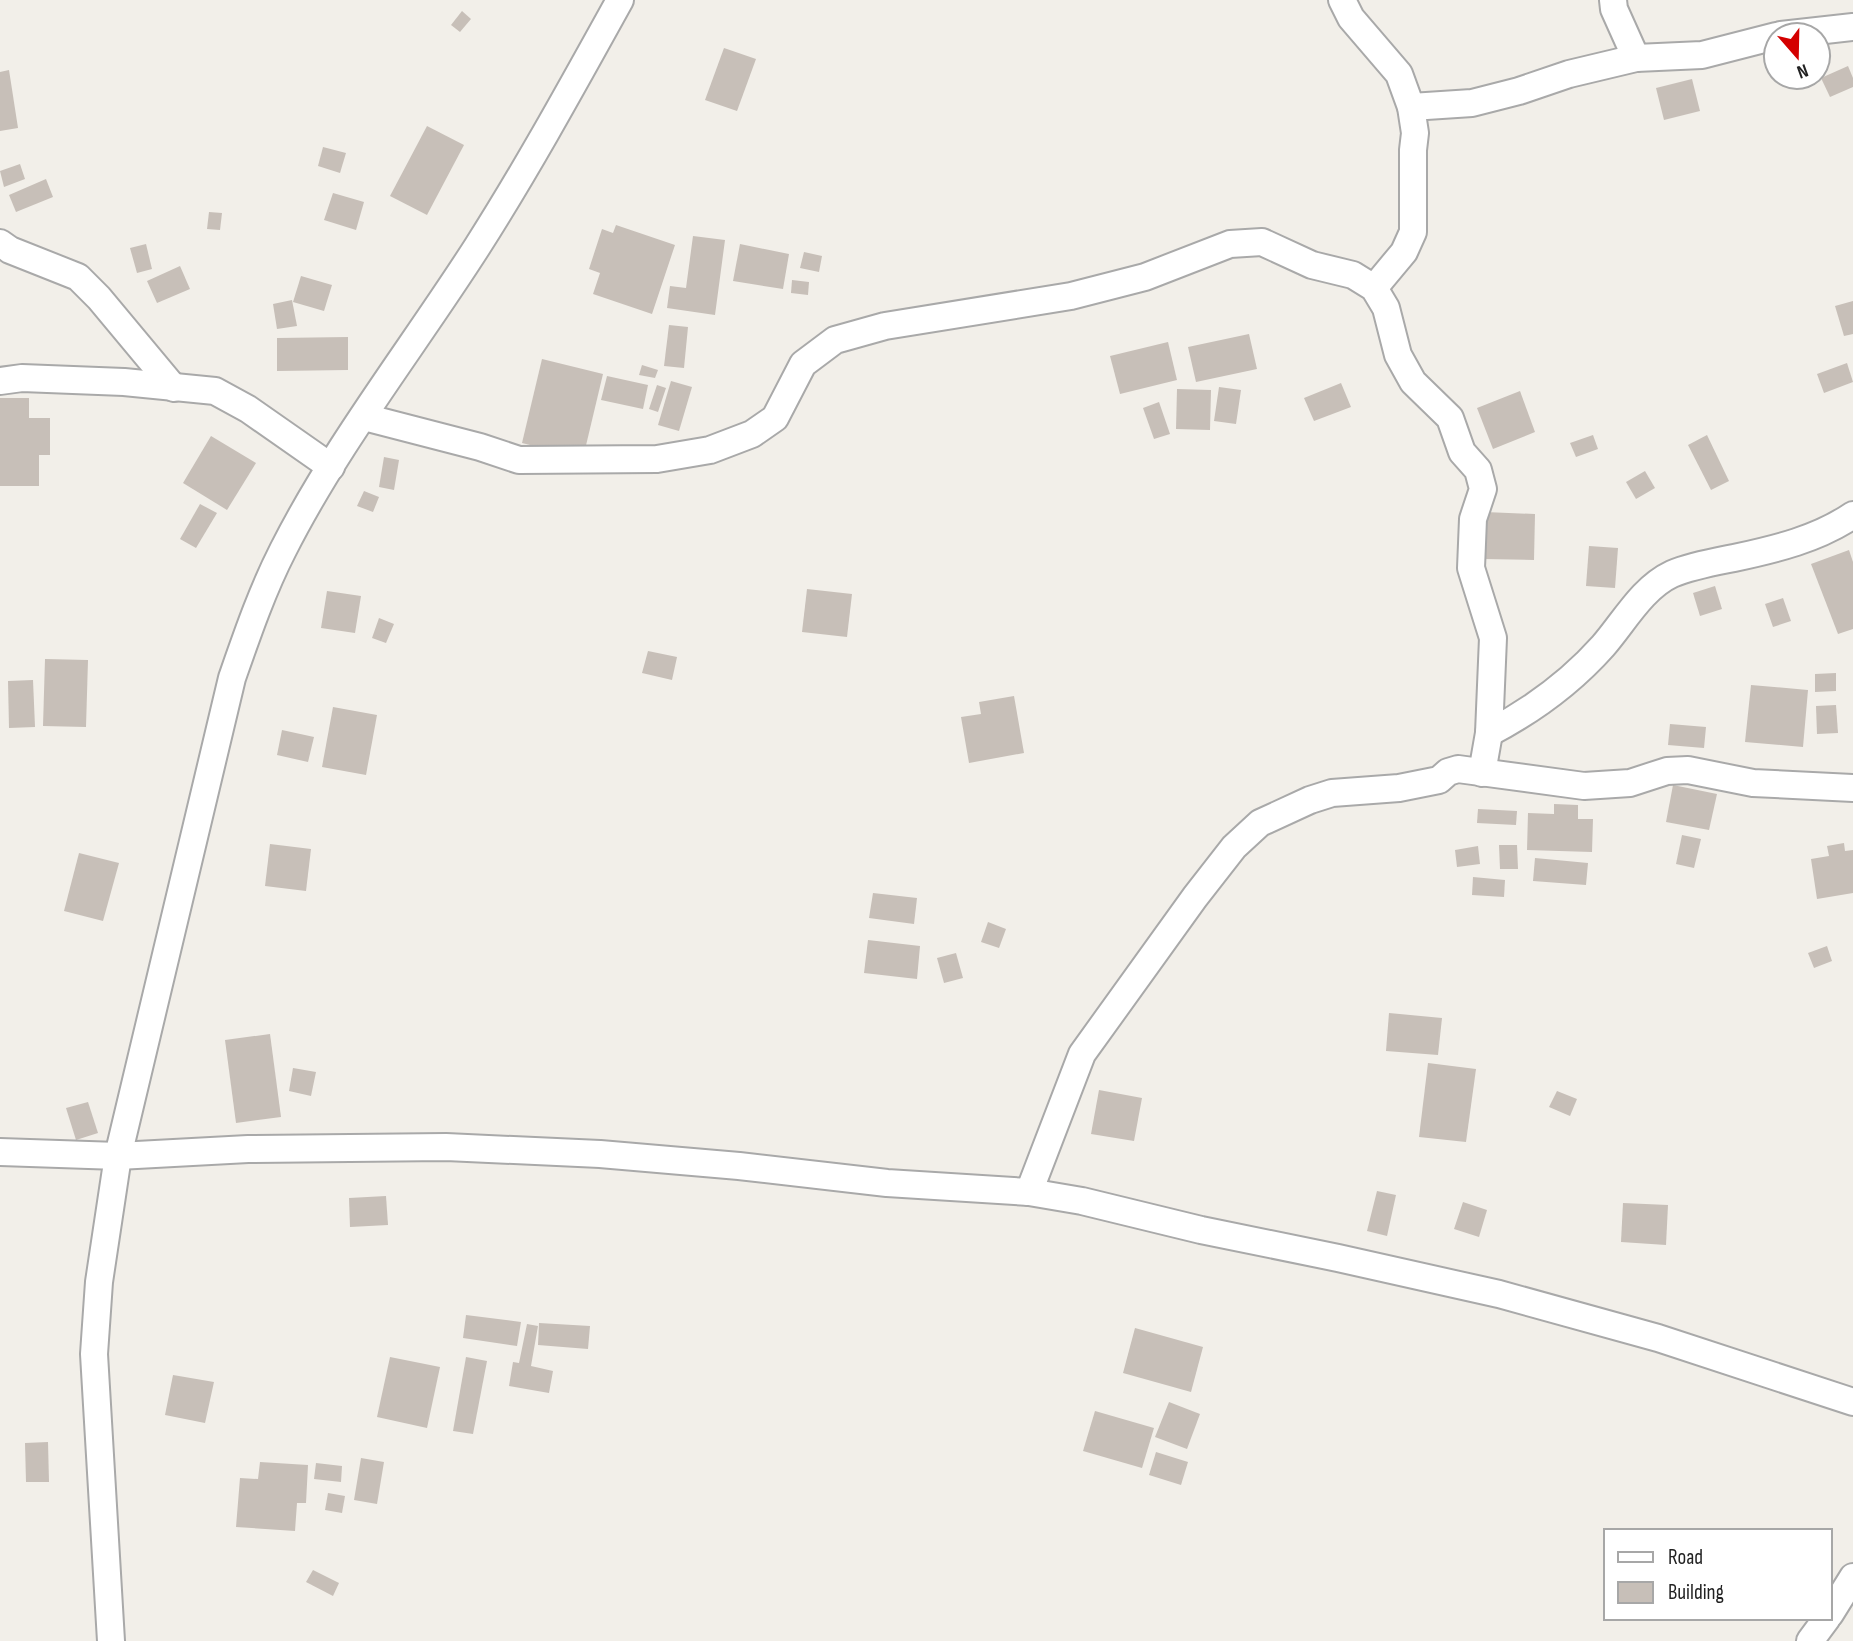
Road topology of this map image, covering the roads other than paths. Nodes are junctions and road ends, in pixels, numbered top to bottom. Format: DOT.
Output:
graph roads {
  1 [pos="620,0"];
  2 [pos="1342,0"];
  3 [pos="1613,0"];
  4 [pos="1853,27"];
  5 [pos="1832,30"];
  6 [pos="1762,40"];
  7 [pos="1636,58"];
  8 [pos="1411,107"];
  9 [pos="0,243"];
  10 [pos="1374,288"];
  11 [pos="0,381"];
  12 [pos="174,388"];
  13 [pos="364,417"];
  14 [pos="331,467"];
  15 [pos="1853,515"];
  16 [pos="1489,733"];
  17 [pos="1482,773"];
  18 [pos="1853,788"];
  19 [pos="0,1152"];
  20 [pos="118,1156"];
  21 [pos="1029,1192"];
  22 [pos="1853,1402"];
  23 [pos="1853,1577"];
  24 [pos="1832,1611"];
  25 [pos="1826,1620"];
  26 [pos="111,1641"];
  27 [pos="1810,1641"];
  1 -- 13 [label="street"];
  2 -- 8 [label="street"];
  3 -- 7 [label="street"];
  4 -- 5 [label="street"];
  6 -- 7 [label="street"];
  7 -- 8 [label="street"];
  8 -- 10 [label="street"];
  9 -- 12 [label="street"];
  10 -- 13 [label="street"];
  10 -- 16 [label="street"];
  11 -- 12 [label="street"];
  12 -- 14 [label="street"];
  13 -- 14 [label="street"];
  14 -- 20 [label="street"];
  15 -- 16 [label="street"];
  16 -- 17 [label="street"];
  17 -- 18 [label="street"];
  17 -- 21 [label="street"];
  19 -- 20 [label="street"];
  20 -- 21 [label="street"];
  20 -- 26 [label="street"];
  21 -- 22 [label="street"];
  23 -- 24 [label="street"];
  25 -- 27 [label="street"];
}
